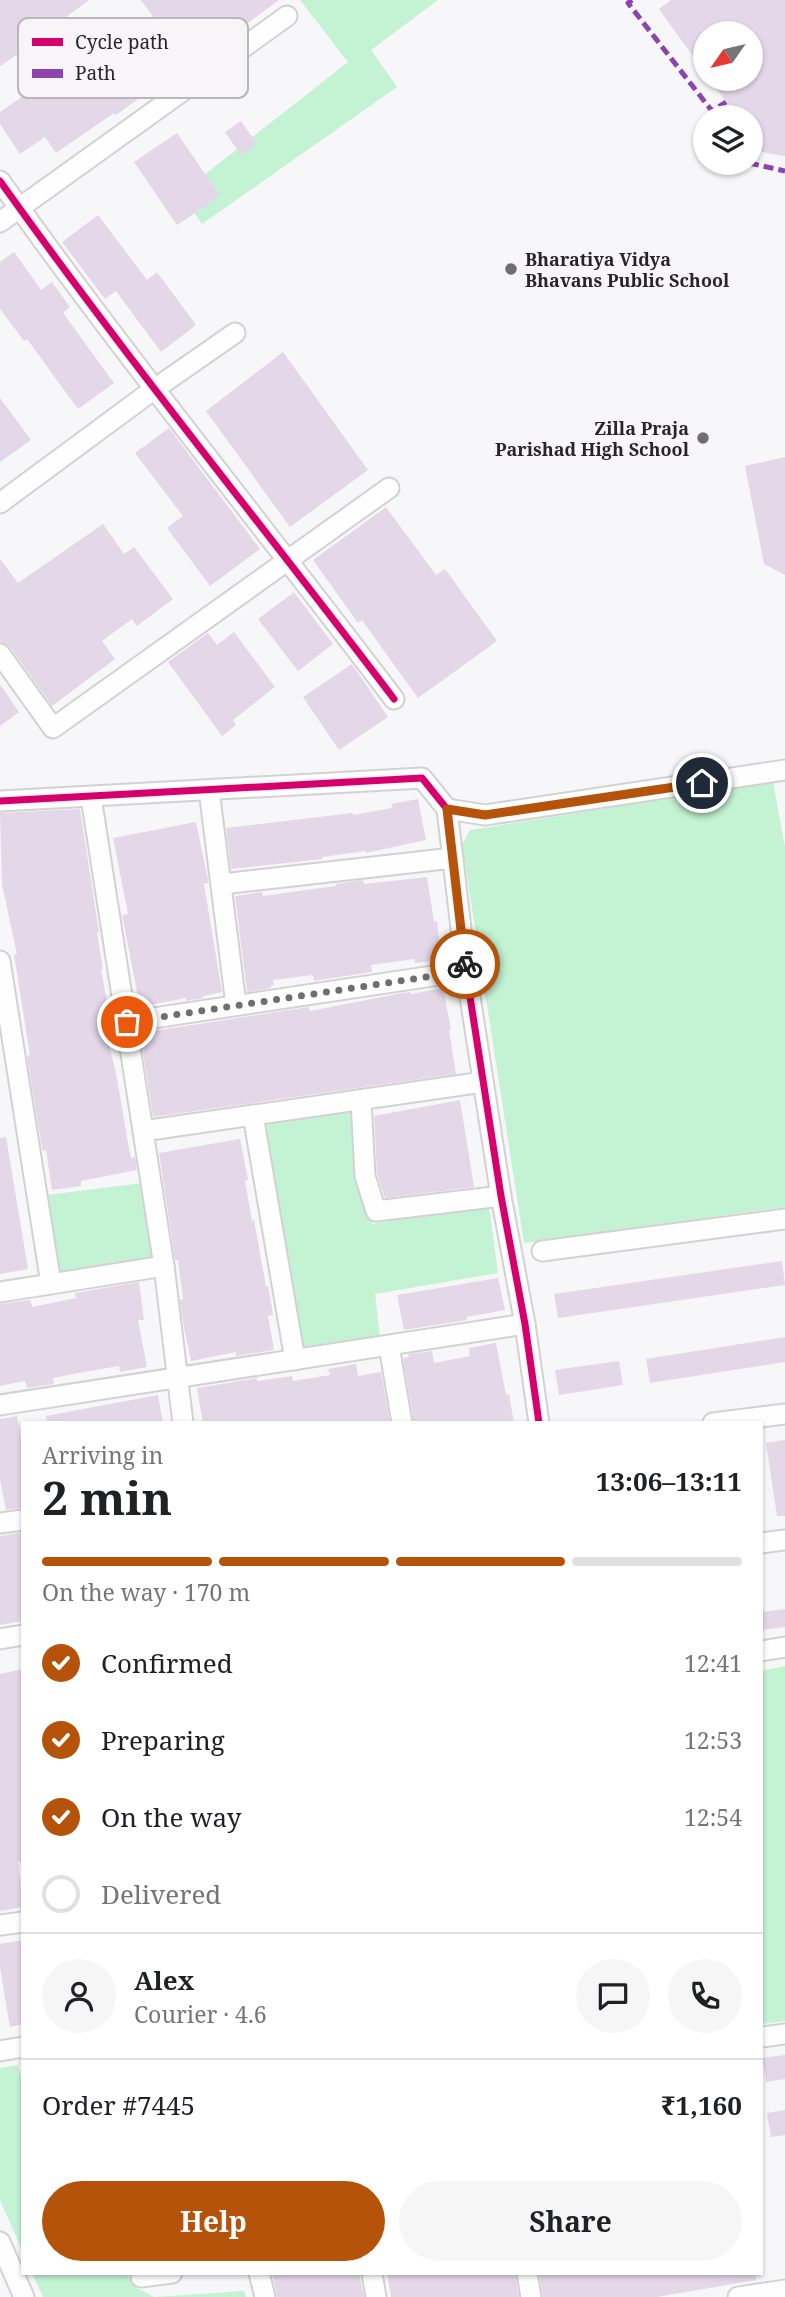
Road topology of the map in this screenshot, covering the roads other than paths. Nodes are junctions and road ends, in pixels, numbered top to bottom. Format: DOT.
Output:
graph roads {
  1 [pos="287,16"];
  2 [pos="248,44"];
  3 [pos="173,98"];
  4 [pos="0,181"];
  5 [pos="19,208"];
  6 [pos="0,222"];
  7 [pos="234,333"];
  8 [pos="153,390"];
  9 [pos="389,488"];
  10 [pos="0,503"];
  11 [pos="288,560"];
  12 [pos="0,654"];
  13 [pos="394,699"];
  14 [pos="785,770"];
  15 [pos="209,790"];
  16 [pos="91,797"];
  17 [pos="0,802"];
  18 [pos="447,809"];
  19 [pos="453,858"];
  20 [pos="222,884"];
  21 [pos="0,961"];
  22 [pos="466,971"];
  23 [pos="236,1004"];
  24 [pos="127,1022"];
  25 [pos="483,1082"];
  26 [pos="361,1100"];
  27 [pos="253,1115"];
  28 [pos="143,1131"];
  29 [pos="501,1196"];
  30 [pos="785,1219"];
  31 [pos="542,1251"];
  32 [pos="164,1266"];
  33 [pos="51,1284"];
  34 [pos="0,1292"];
  35 [pos="525,1324"];
  36 [pos="389,1346"];
  37 [pos="295,1360"];
  38 [pos="178,1378"];
  39 [pos="0,1405"];
  40 [pos="785,1414"];
  41 [pos="183,1421"];
  42 [pos="402,1421"];
  43 [pos="539,1421"];
  44 [pos="729,1421"];
  45 [pos="21,1520"];
  46 [pos="0,1523"];
  47 [pos="785,1540"];
  48 [pos="763,1543"];
  49 [pos="21,1635"];
  50 [pos="0,1639"];
  51 [pos="785,1647"];
  52 [pos="763,1651"];
  53 [pos="21,1922"];
  54 [pos="0,1925"];
  55 [pos="785,2034"];
  56 [pos="763,2037"];
  57 [pos="21,2047"];
  58 [pos="0,2050"];
  59 [pos="2,2252"];
  60 [pos="141,2275"];
  61 [pos="156,2275"];
  62 [pos="260,2275"];
  63 [pos="372,2275"];
  64 [pos="527,2275"];
  65 [pos="763,2288"];
  66 [pos="785,2290"];
  67 [pos="24,2297"];
  68 [pos="265,2297"];
  69 [pos="376,2297"];
  70 [pos="531,2297"];
  71 [pos="738,2297"];
  1 -- 2 [label="street"];
  3 -- 5 [label="street"];
  4 -- 5 [label="street"];
  5 -- 6 [label="street"];
  5 -- 8 [label="street"];
  7 -- 8 [label="street"];
  8 -- 10 [label="street"];
  8 -- 11 [label="street"];
  9 -- 11 [label="street"];
  11 -- 12 [label="street"];
  11 -- 13 [label="street"];
  14 -- 18 [label="street"];
  15 -- 16 [label="street"];
  15 -- 18 [label="street"];
  15 -- 20 [label="street"];
  16 -- 17 [label="street"];
  16 -- 24 [label="street"];
  18 -- 19 [label="street"];
  19 -- 20 [label="street"];
  19 -- 22 [label="street"];
  20 -- 23 [label="street"];
  21 -- 33 [label="street"];
  22 -- 23 [label="street"];
  22 -- 25 [label="street"];
  23 -- 24 [label="street"];
  24 -- 28 [label="street"];
  25 -- 26 [label="street"];
  25 -- 29 [label="street"];
  26 -- 27 [label="street"];
  26 -- 29 [label="street"];
  27 -- 28 [label="street"];
  27 -- 37 [label="street"];
  28 -- 32 [label="street"];
  29 -- 35 [label="street"];
  30 -- 31 [label="street"];
  32 -- 33 [label="street"];
  32 -- 38 [label="street"];
  33 -- 34 [label="street"];
  35 -- 36 [label="street"];
  35 -- 43 [label="street"];
  36 -- 37 [label="street"];
  36 -- 42 [label="street"];
  37 -- 38 [label="street"];
  38 -- 39 [label="street"];
  38 -- 41 [label="street"];
  40 -- 44 [label="street"];
  45 -- 46 [label="street"];
  47 -- 48 [label="street"];
  49 -- 50 [label="street"];
  51 -- 52 [label="street"];
  53 -- 54 [label="street"];
  55 -- 56 [label="street"];
  57 -- 58 [label="street"];
  59 -- 67 [label="street"];
  60 -- 61 [label="street"];
  62 -- 68 [label="street"];
  63 -- 69 [label="street"];
  64 -- 70 [label="street"];
  65 -- 66 [label="street"];
  65 -- 71 [label="street"];
}
